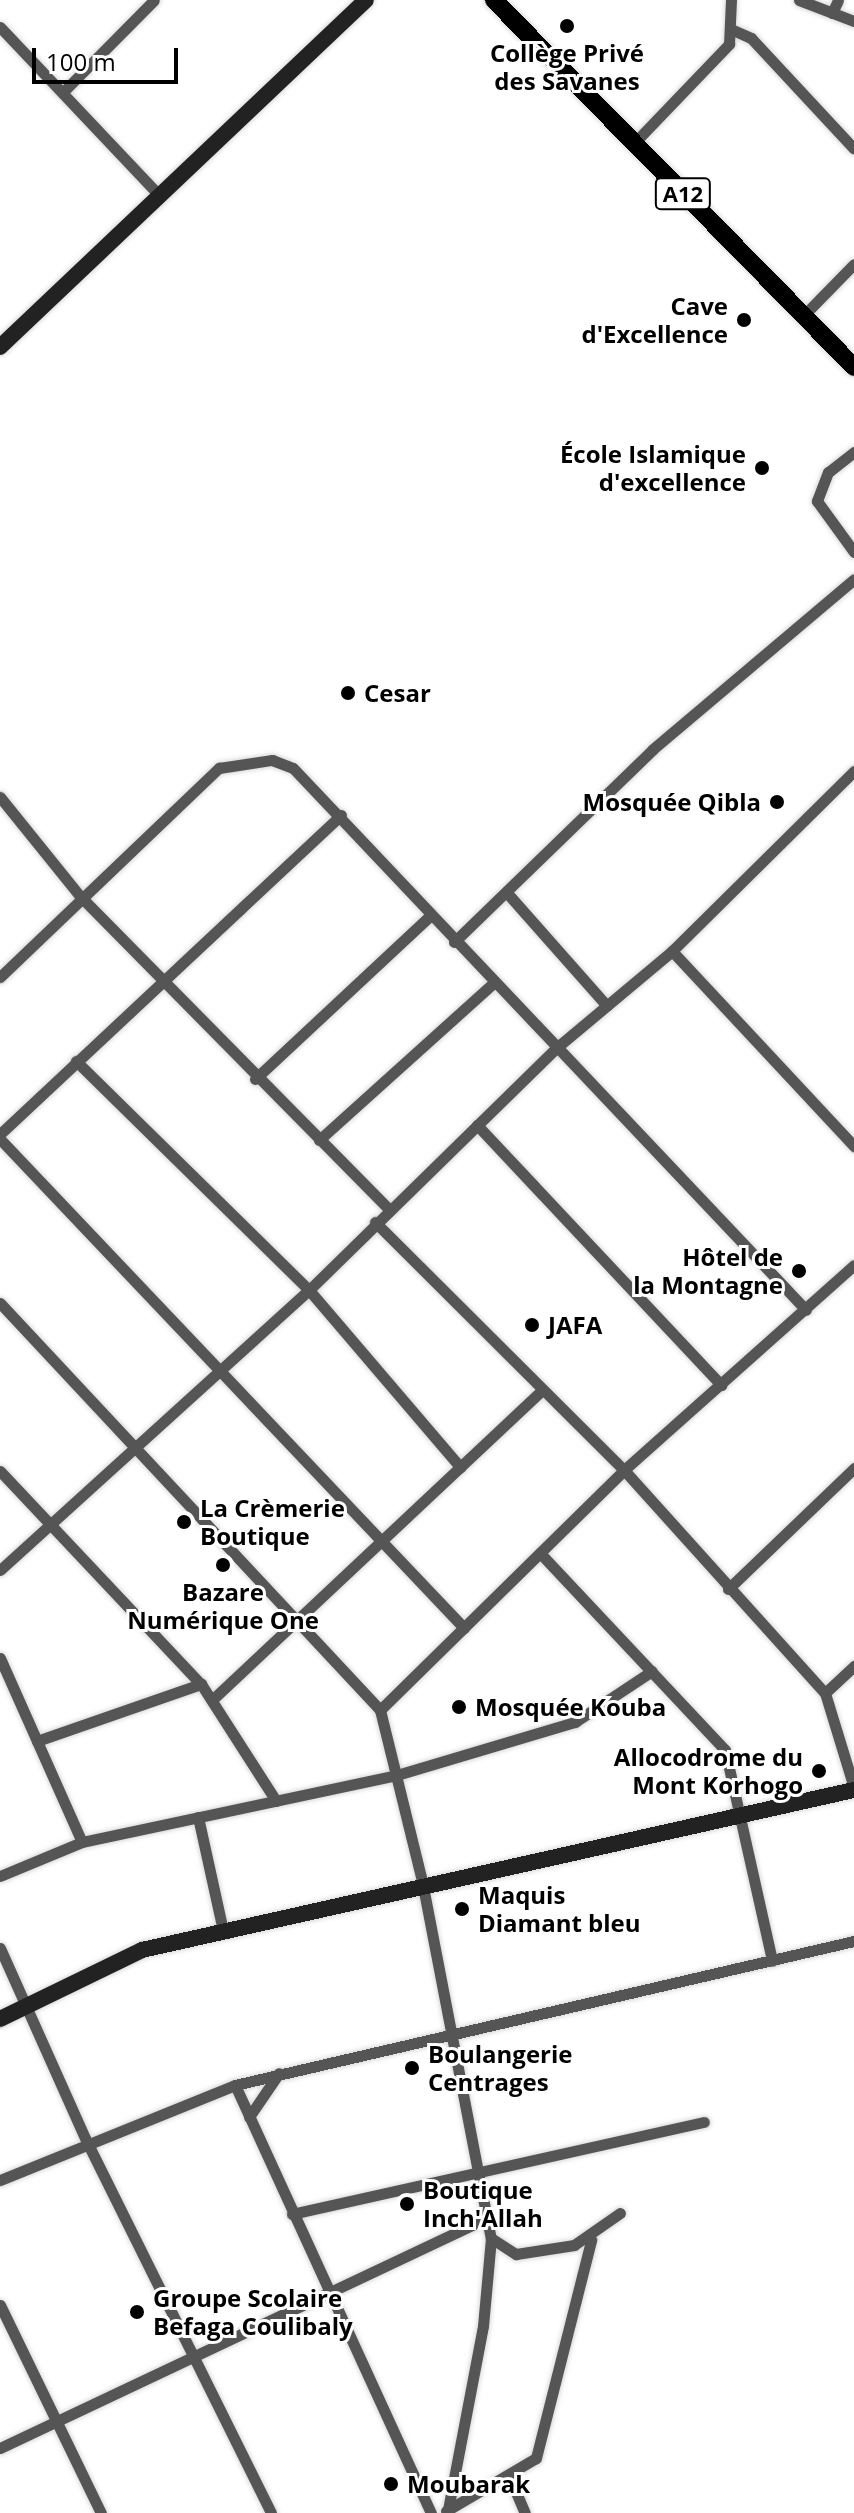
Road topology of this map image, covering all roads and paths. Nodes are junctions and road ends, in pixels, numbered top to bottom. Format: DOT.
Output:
graph roads {
  1 [pos="154,0"];
  2 [pos="366,0"];
  3 [pos="494,0"];
  4 [pos="731,0"];
  5 [pos="799,0"];
  6 [pos="838,0"];
  7 [pos="832,13"];
  8 [pos="514,20"];
  9 [pos="854,21"];
  10 [pos="0,27"];
  11 [pos="733,30"];
  12 [pos="63,92"];
  13 [pos="638,139"];
  14 [pos="854,149"];
  15 [pos="160,196"];
  16 [pos="854,264"];
  17 [pos="808,312"];
  18 [pos="0,347"];
  19 [pos="854,350"];
  20 [pos="854,367"];
  21 [pos="854,452"];
  22 [pos="854,552"];
  23 [pos="854,579"];
  24 [pos="854,771"];
  25 [pos="0,797"];
  26 [pos="341,815"];
  27 [pos="508,894"];
  28 [pos="80,896"];
  29 [pos="431,915"];
  30 [pos="454,942"];
  31 [pos="672,951"];
  32 [pos="1,975"];
  33 [pos="162,978"];
  34 [pos="492,984"];
  35 [pos="607,1006"];
  36 [pos="555,1049"];
  37 [pos="76,1061"];
  38 [pos="255,1079"];
  39 [pos="477,1125"];
  40 [pos="0,1137"];
  41 [pos="319,1140"];
  42 [pos="854,1146"];
  43 [pos="389,1209"];
  44 [pos="375,1222"];
  45 [pos="854,1265"];
  46 [pos="309,1290"];
  47 [pos="0,1303"];
  48 [pos="806,1310"];
  49 [pos="216,1368"];
  50 [pos="721,1385"];
  51 [pos="540,1392"];
  52 [pos="134,1445"];
  53 [pos="460,1467"];
  54 [pos="854,1468"];
  55 [pos="624,1470"];
  56 [pos="0,1471"];
  57 [pos="49,1525"];
  58 [pos="383,1543"];
  59 [pos="540,1553"];
  60 [pos="0,1570"];
  61 [pos="728,1589"];
  62 [pos="298,1622"];
  63 [pos="464,1628"];
  64 [pos="0,1658"];
  65 [pos="853,1668"];
  66 [pos="652,1671"];
  67 [pos="201,1684"];
  68 [pos="825,1693"];
  69 [pos="213,1699"];
  70 [pos="380,1710"];
  71 [pos="37,1741"];
  72 [pos="397,1775"];
  73 [pos="854,1789"];
  74 [pos="276,1801"];
  75 [pos="739,1814"];
  76 [pos="198,1817"];
  77 [pos="82,1842"];
  78 [pos="0,1876"];
  79 [pos="422,1881"];
  80 [pos="223,1931"];
  81 [pos="854,1941"];
  82 [pos="0,1948"];
  83 [pos="772,1961"];
  84 [pos="28,2006"];
  85 [pos="0,2019"];
  86 [pos="451,2031"];
  87 [pos="279,2073"];
  88 [pos="235,2085"];
  89 [pos="249,2117"];
  90 [pos="704,2122"];
  91 [pos="86,2140"];
  92 [pos="480,2174"];
  93 [pos="0,2180"];
  94 [pos="620,2213"];
  95 [pos="292,2214"];
  96 [pos="487,2218"];
  97 [pos="491,2238"];
  98 [pos="591,2240"];
  99 [pos="329,2296"];
  100 [pos="0,2305"];
  101 [pos="192,2357"];
  102 [pos="57,2422"];
  103 [pos="0,2448"];
  104 [pos="510,2478"];
  105 [pos="445,2512"];
  106 [pos="101,2513"];
  107 [pos="271,2513"];
  108 [pos="431,2513"];
  109 [pos="525,2513"];
  1 -- 12 [label="street"];
  2 -- 15 [label="street"];
  3 -- 8 [label="main road, A12"];
  4 -- 11 [label="street"];
  5 -- 7 [label="street"];
  6 -- 7 [label="street"];
  7 -- 9 [label="street"];
  8 -- 13 [label="main road, A12"];
  8 -- 17 [label="main road, A12"];
  10 -- 12 [label="street"];
  11 -- 13 [label="street"];
  11 -- 14 [label="street"];
  12 -- 15 [label="street"];
  13 -- 17 [label="main road, A12"];
  15 -- 18 [label="street"];
  16 -- 17 [label="street"];
  17 -- 19 [label="main road, A12"];
  17 -- 20 [label="main road, A12"];
  21 -- 22 [label="street"];
  23 -- 27 [label="street"];
  24 -- 31 [label="street"];
  25 -- 28 [label="street"];
  26 -- 28 [label="street"];
  26 -- 29 [label="street"];
  26 -- 33 [label="street"];
  27 -- 30 [label="street"];
  27 -- 35 [label="street"];
  28 -- 32 [label="street"];
  28 -- 33 [label="street"];
  29 -- 30 [label="street"];
  29 -- 38 [label="street"];
  30 -- 34 [label="street"];
  31 -- 35 [label="street"];
  31 -- 42 [label="street"];
  33 -- 37 [label="street"];
  33 -- 38 [label="street"];
  34 -- 36 [label="street"];
  34 -- 41 [label="street"];
  35 -- 36 [label="street"];
  36 -- 39 [label="street"];
  36 -- 48 [label="street"];
  37 -- 40 [label="street"];
  37 -- 46 [label="street"];
  38 -- 41 [label="street"];
  39 -- 43 [label="street"];
  39 -- 50 [label="street"];
  40 -- 49 [label="street"];
  41 -- 43 [label="street"];
  43 -- 44 [label="street"];
  44 -- 46 [label="street"];
  44 -- 51 [label="street"];
  45 -- 48 [label="street"];
  46 -- 49 [label="street"];
  46 -- 53 [label="street"];
  47 -- 52 [label="street"];
  48 -- 50 [label="street"];
  49 -- 52 [label="street"];
  49 -- 58 [label="street"];
  50 -- 55 [label="street"];
  51 -- 53 [label="street"];
  51 -- 55 [label="street"];
  52 -- 57 [label="street"];
  52 -- 62 [label="street"];
  53 -- 58 [label="street"];
  54 -- 61 [label="street"];
  55 -- 59 [label="street"];
  55 -- 61 [label="street"];
  56 -- 57 [label="street"];
  57 -- 60 [label="street"];
  57 -- 67 [label="street"];
  58 -- 62 [label="street"];
  58 -- 63 [label="street"];
  59 -- 63 [label="street"];
  59 -- 66 [label="street"];
  61 -- 68 [label="street"];
  62 -- 69 [label="street"];
  62 -- 70 [label="street"];
  63 -- 70 [label="street"];
  64 -- 71 [label="street"];
  65 -- 68 [label="street"];
  66 -- 72 [label="street"];
  66 -- 75 [label="street"];
  67 -- 69 [label="street"];
  67 -- 71 [label="street"];
  68 -- 73 [label="street"];
  69 -- 74 [label="street"];
  70 -- 72 [label="street"];
  71 -- 77 [label="street"];
  72 -- 74 [label="street"];
  72 -- 79 [label="street"];
  73 -- 75 [label="street"];
  74 -- 76 [label="street"];
  75 -- 79 [label="street"];
  75 -- 83 [label="street"];
  76 -- 77 [label="street"];
  76 -- 80 [label="street"];
  77 -- 78 [label="street"];
  79 -- 80 [label="street"];
  79 -- 86 [label="street"];
  80 -- 84 [label="street"];
  81 -- 83 [label="street"];
  82 -- 84 [label="street"];
  83 -- 86 [label="street"];
  84 -- 85 [label="street"];
  84 -- 91 [label="street"];
  86 -- 87 [label="street"];
  86 -- 92 [label="street"];
  87 -- 88 [label="street"];
  87 -- 89 [label="street"];
  88 -- 89 [label="street"];
  88 -- 91 [label="street"];
  89 -- 95 [label="street"];
  90 -- 92 [label="street"];
  91 -- 93 [label="street"];
  91 -- 101 [label="street"];
  92 -- 95 [label="street"];
  92 -- 96 [label="street"];
  94 -- 98 [label="street"];
  95 -- 99 [label="street"];
  96 -- 97 [label="street"];
  96 -- 99 [label="street"];
  97 -- 98 [label="street"];
  97 -- 105 [label="street"];
  98 -- 104 [label="street"];
  99 -- 101 [label="street"];
  99 -- 108 [label="street"];
  100 -- 102 [label="street"];
  101 -- 102 [label="street"];
  101 -- 107 [label="street"];
  102 -- 103 [label="street"];
  102 -- 106 [label="street"];
  104 -- 105 [label="street"];
  104 -- 109 [label="street"];
}
